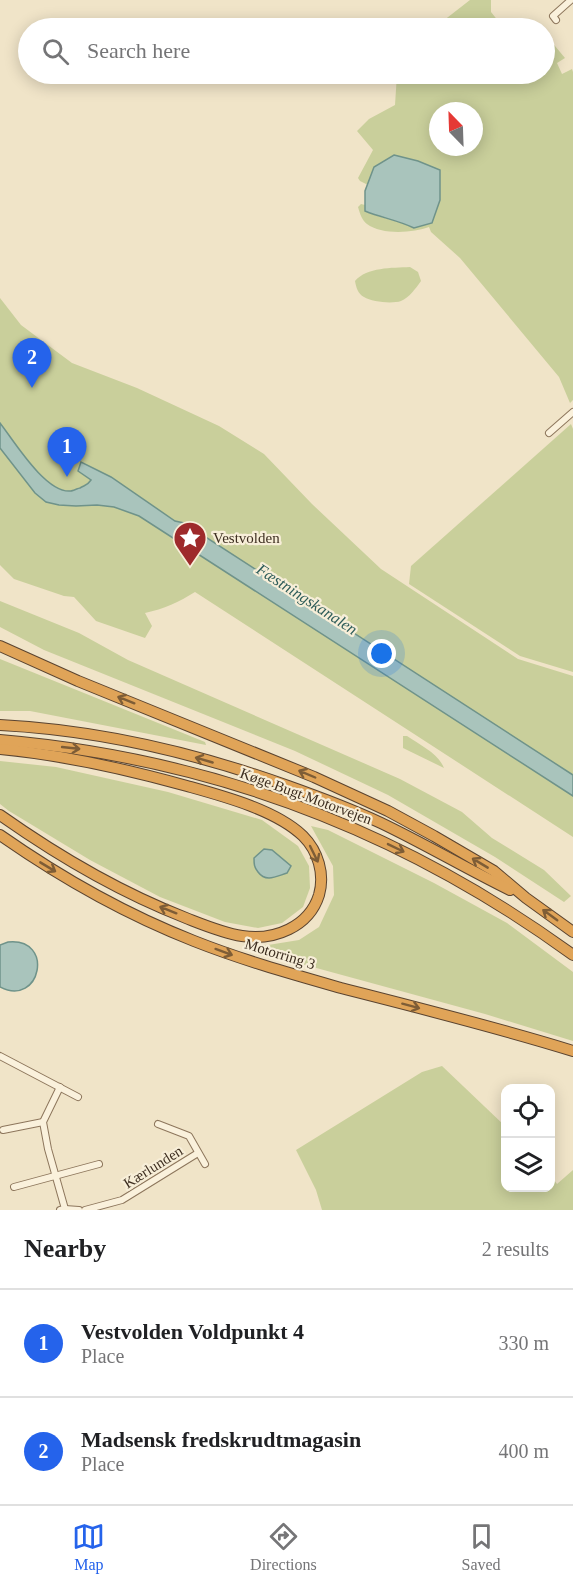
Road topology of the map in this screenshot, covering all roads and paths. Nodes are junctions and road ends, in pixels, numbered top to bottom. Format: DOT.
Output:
graph roads {
  1 [pos="571,0"];
  2 [pos="554,18"];
  3 [pos="573,412"];
  4 [pos="549,433"];
  5 [pos="0,646"];
  6 [pos="0,725"];
  7 [pos="0,740"];
  8 [pos="0,749"];
  9 [pos="0,815"];
  10 [pos="0,835"];
  11 [pos="526,898"];
  12 [pos="573,932"];
  13 [pos="573,955"];
  14 [pos="573,1051"];
  15 [pos="0,1056"];
  16 [pos="60,1087"];
  17 [pos="78,1097"];
  18 [pos="43,1122"];
  19 [pos="158,1124"];
  20 [pos="3,1131"];
  21 [pos="198,1153"];
  22 [pos="99,1164"];
  23 [pos="205,1164"];
  24 [pos="55,1176"];
  25 [pos="14,1187"];
  26 [pos="62,1209"];
  27 [pos="79,1210"];
  28 [pos="85,1210"];
  1 -- 2 [label="street"];
  3 -- 4 [label="street"];
  11 -- 5 [label="highway, one-way"];
  11 -- 6 [label="highway, Køge Bugt Motorvejen, one-way"];
  7 -- 13 [label="highway, Køge Bugt Motorvejen, one-way"];
  8 -- 9 [label="highway, one-way"];
  10 -- 14 [label="highway, Motorring 3, one-way"];
  12 -- 11 [label="highway, one-way"];
  15 -- 16 [label="street"];
  16 -- 17 [label="street"];
  16 -- 18 [label="street"];
  18 -- 20 [label="street"];
  18 -- 24 [label="street"];
  19 -- 21 [label="street, Kærlunden"];
  21 -- 23 [label="street, Kærlunden"];
  21 -- 28 [label="street, Kærlunden"];
  22 -- 24 [label="street"];
  24 -- 25 [label="street"];
  24 -- 26 [label="street"];
  26 -- 27 [label="street"];
}
